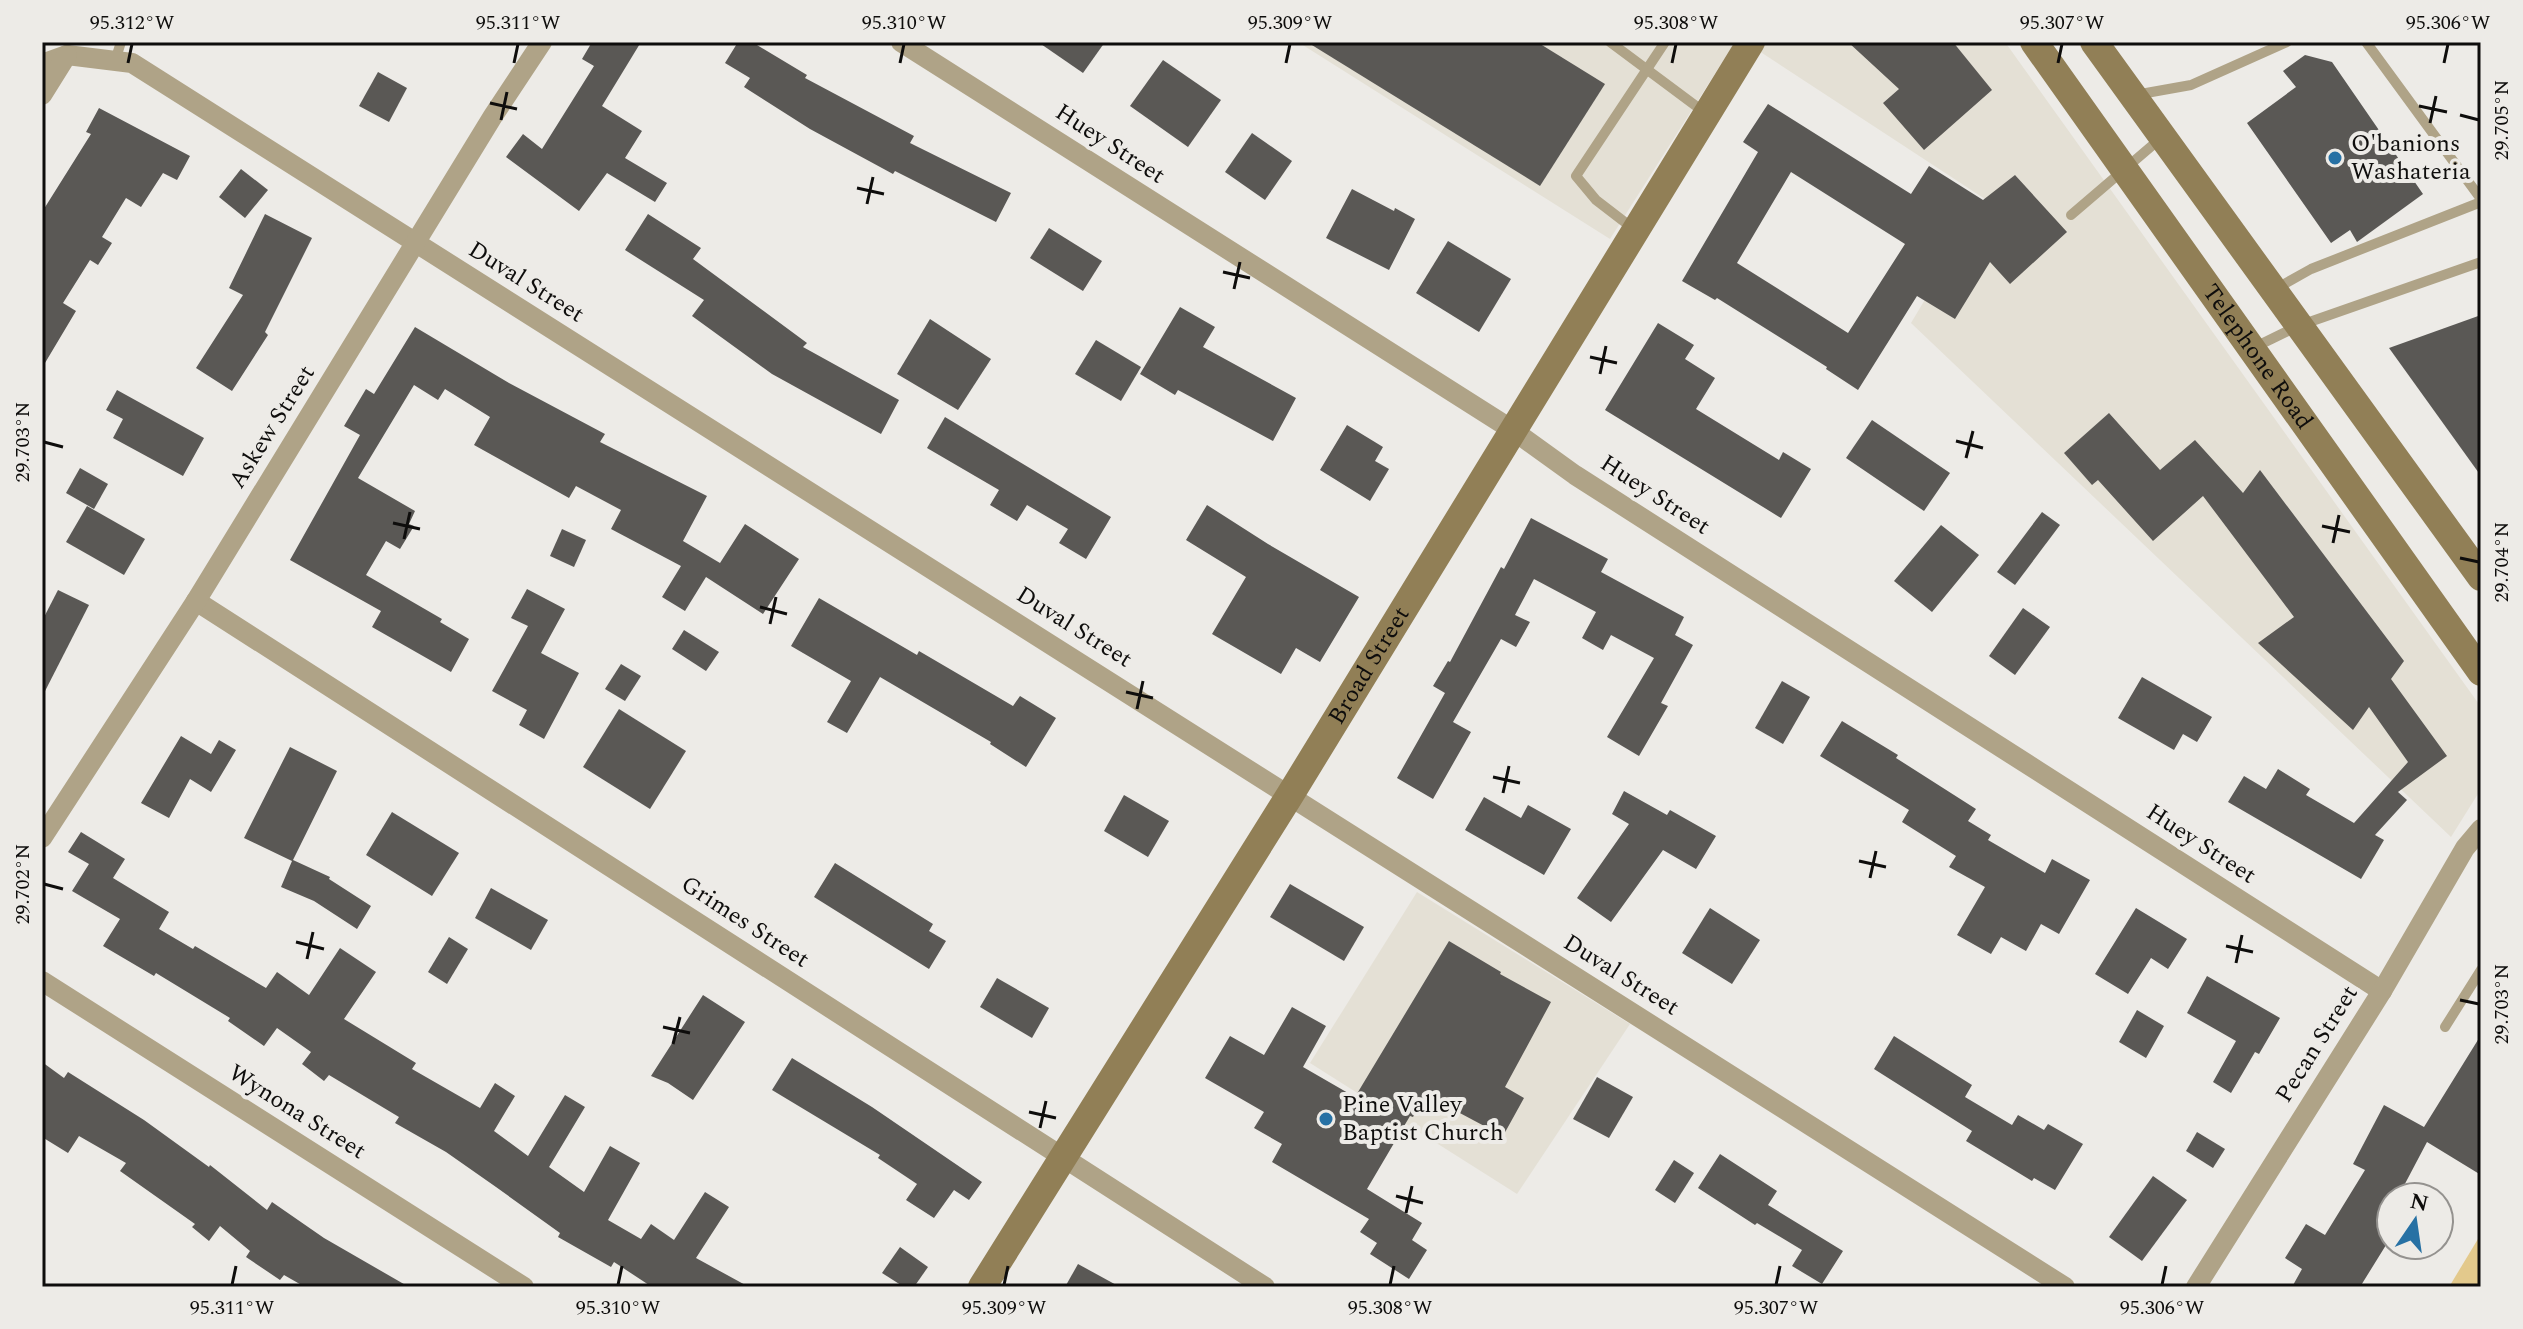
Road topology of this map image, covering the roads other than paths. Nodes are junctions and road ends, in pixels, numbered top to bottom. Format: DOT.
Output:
graph roads {
  1 [pos="542,42"];
  2 [pos="901,42"];
  3 [pos="1610,42"];
  4 [pos="1665,42"];
  5 [pos="1751,42"];
  6 [pos="2034,42"];
  7 [pos="2094,42"];
  8 [pos="2287,42"];
  9 [pos="2366,42"];
  10 [pos="118,51"];
  11 [pos="67,55"];
  12 [pos="42,64"];
  13 [pos="1648,70"];
  14 [pos="42,95"];
  15 [pos="2133,95"];
  16 [pos="1708,115"];
  17 [pos="2163,137"];
  18 [pos="2124,169"];
  19 [pos="2481,200"];
  20 [pos="2071,215"];
  21 [pos="1635,230"];
  22 [pos="416,243"];
  23 [pos="2481,262"];
  24 [pos="2273,291"];
  25 [pos="2298,326"];
  26 [pos="2252,349"];
  27 [pos="1514,431"];
  28 [pos="2481,577"];
  29 [pos="196,601"];
  30 [pos="2481,672"];
  31 [pos="1290,795"];
  32 [pos="2481,829"];
  33 [pos="42,838"];
  34 [pos="2481,970"];
  35 [pos="42,981"];
  36 [pos="2382,991"];
  37 [pos="2445,1027"];
  38 [pos="1062,1156"];
  39 [pos="524,1287"];
  40 [pos="982,1287"];
  41 [pos="1265,1287"];
  42 [pos="2065,1287"];
  43 [pos="2196,1287"];
  1 -- 22 [label="street, Askew Street"];
  2 -- 27 [label="street, Huey Street"];
  3 -- 13 [label="lane"];
  4 -- 13 [label="lane"];
  5 -- 16 [label="street, Broad Street"];
  6 -- 18 [label="street, Telephone Road"];
  7 -- 15 [label="street, Telephone Road"];
  8 -- 15 [label="lane"];
  9 -- 19 [label="lane"];
  10 -- 11 [label="street, Duval Street"];
  10 -- 22 [label="street, Duval Street"];
  11 -- 12 [label="street, Duval Street"];
  11 -- 14 [label="street"];
  13 -- 16 [label="lane"];
  13 -- 21 [label="lane"];
  15 -- 17 [label="street, Telephone Road"];
  16 -- 21 [label="street, Broad Street"];
  17 -- 18 [label="lane"];
  17 -- 24 [label="street, Telephone Road"];
  18 -- 20 [label="lane"];
  18 -- 26 [label="street, Telephone Road"];
  19 -- 24 [label="lane"];
  21 -- 27 [label="street, Broad Street"];
  22 -- 29 [label="street, Askew Street"];
  22 -- 31 [label="street, Duval Street"];
  23 -- 25 [label="lane"];
  24 -- 25 [label="street, Telephone Road"];
  25 -- 26 [label="lane"];
  25 -- 28 [label="street, Telephone Road"];
  26 -- 30 [label="street, Telephone Road"];
  27 -- 31 [label="street, Broad Street"];
  27 -- 36 [label="street, Huey Street"];
  29 -- 33 [label="street, Askew Street"];
  29 -- 38 [label="street, Grimes Street"];
  31 -- 38 [label="street, Broad Street"];
  31 -- 42 [label="street, Duval Street"];
  32 -- 36 [label="street, Pecan Street"];
  34 -- 37 [label="lane"];
  35 -- 39 [label="street, Wynona Street"];
  36 -- 43 [label="street, Pecan Street"];
  38 -- 40 [label="street, Broad Street"];
  38 -- 41 [label="street, Grimes Street"];
}
